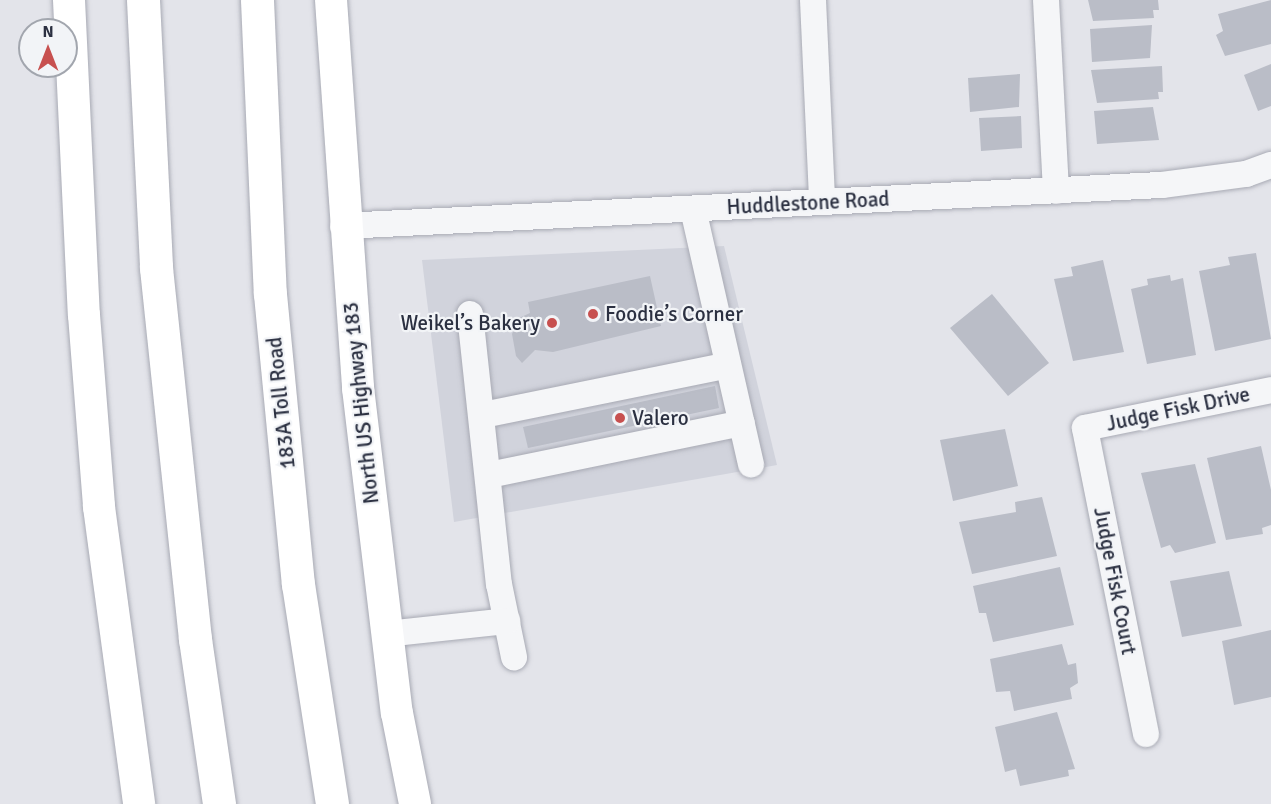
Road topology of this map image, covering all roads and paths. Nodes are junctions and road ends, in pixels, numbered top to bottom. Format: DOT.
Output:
graph roads {
  1 [pos="69,0"];
  2 [pos="143,0"];
  3 [pos="257,0"];
  4 [pos="331,0"];
  5 [pos="813,0"];
  6 [pos="1046,0"];
  7 [pos="1271,165"];
  8 [pos="1056,190"];
  9 [pos="822,202"];
  10 [pos="693,208"];
  11 [pos="343,226"];
  12 [pos="470,314"];
  13 [pos="728,365"];
  14 [pos="1271,390"];
  15 [pos="483,415"];
  16 [pos="742,423"];
  17 [pos="1085,428"];
  18 [pos="751,464"];
  19 [pos="489,475"];
  20 [pos="507,621"];
  21 [pos="387,634"];
  22 [pos="514,657"];
  23 [pos="1146,734"];
  24 [pos="139,804"];
  25 [pos="219,804"];
  26 [pos="332,804"];
  27 [pos="414,804"];
  1 -- 24 [label="main road"];
  2 -- 25 [label="highway"];
  3 -- 26 [label="highway, 183A Toll Road"];
  4 -- 11 [label="main road, North US Highway 183"];
  5 -- 9 [label="street"];
  6 -- 8 [label="street"];
  7 -- 8 [label="street, Huddlestone Road"];
  8 -- 9 [label="street, Huddlestone Road"];
  9 -- 10 [label="street, Huddlestone Road"];
  10 -- 11 [label="street, Huddlestone Road"];
  10 -- 13 [label="street"];
  11 -- 21 [label="main road, North US Highway 183"];
  12 -- 15 [label="street"];
  13 -- 15 [label="street"];
  13 -- 16 [label="street"];
  14 -- 17 [label="street, Judge Fisk Drive"];
  15 -- 19 [label="street"];
  16 -- 18 [label="street"];
  16 -- 19 [label="street"];
  17 -- 23 [label="street, Judge Fisk Court"];
  19 -- 20 [label="street"];
  20 -- 21 [label="street"];
  20 -- 22 [label="street"];
  21 -- 27 [label="main road, North US Highway 183"];
}
